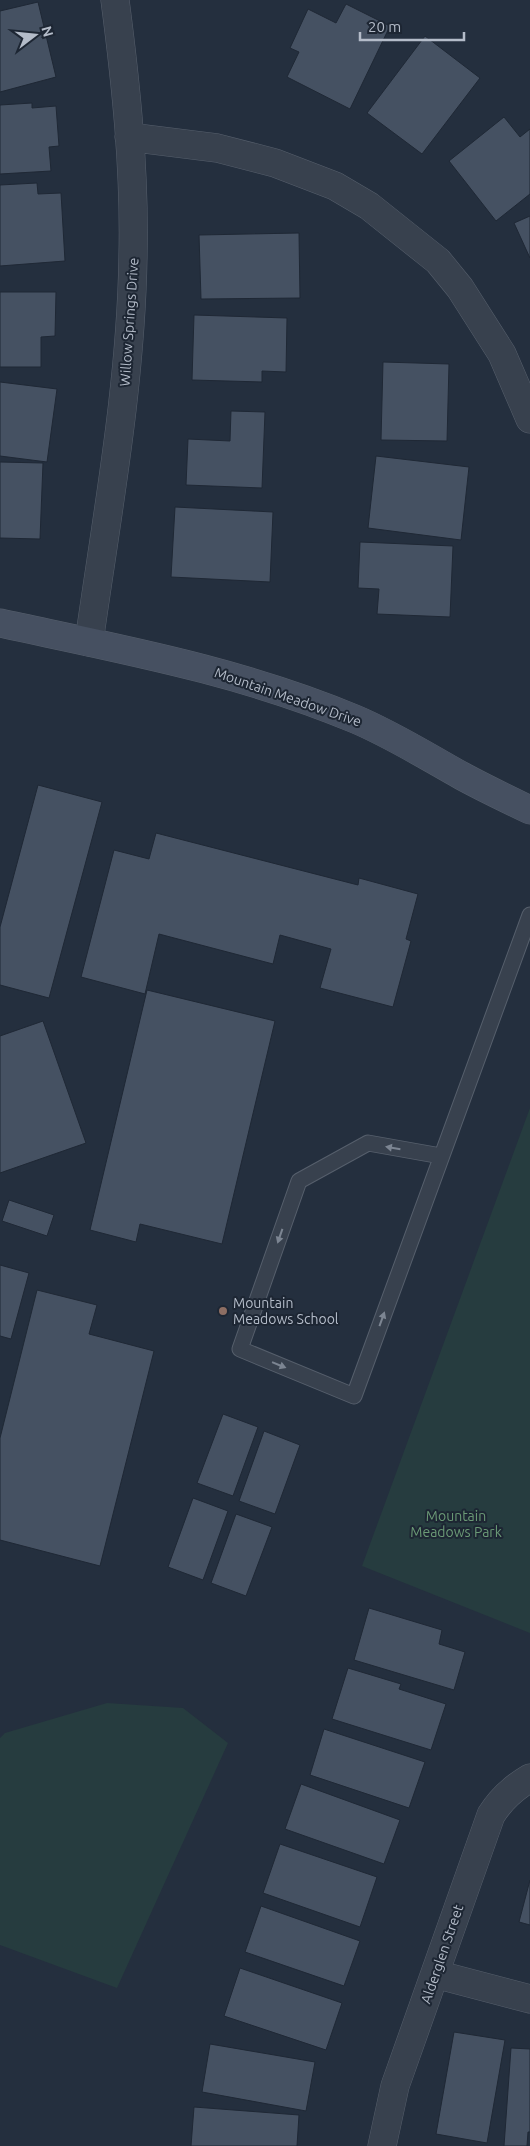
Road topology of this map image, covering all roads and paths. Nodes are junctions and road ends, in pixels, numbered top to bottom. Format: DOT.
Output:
graph roads {
  1 [pos="115,0"];
  2 [pos="129,137"];
  3 [pos="530,419"];
  4 [pos="0,623"];
  5 [pos="89,642"];
  6 [pos="530,810"];
  7 [pos="530,915"];
  8 [pos="526,936"];
  9 [pos="442,1156"];
  10 [pos="530,1778"];
  11 [pos="435,1974"];
  12 [pos="530,1999"];
  13 [pos="382,2146"];
  1 -- 2 [label="street, Willow Springs Drive"];
  2 -- 3 [label="street"];
  2 -- 5 [label="street, Willow Springs Drive"];
  4 -- 5 [label="street, Mountain Meadow Drive"];
  5 -- 6 [label="street, Mountain Meadow Drive"];
  7 -- 8 [label="lane"];
  8 -- 9 [label="lane"];
  9 -- 9 [label="lane, one-way"];
  10 -- 11 [label="street, Alderglen Street"];
  11 -- 12 [label="street"];
  11 -- 13 [label="street, Alderglen Street"];
}
